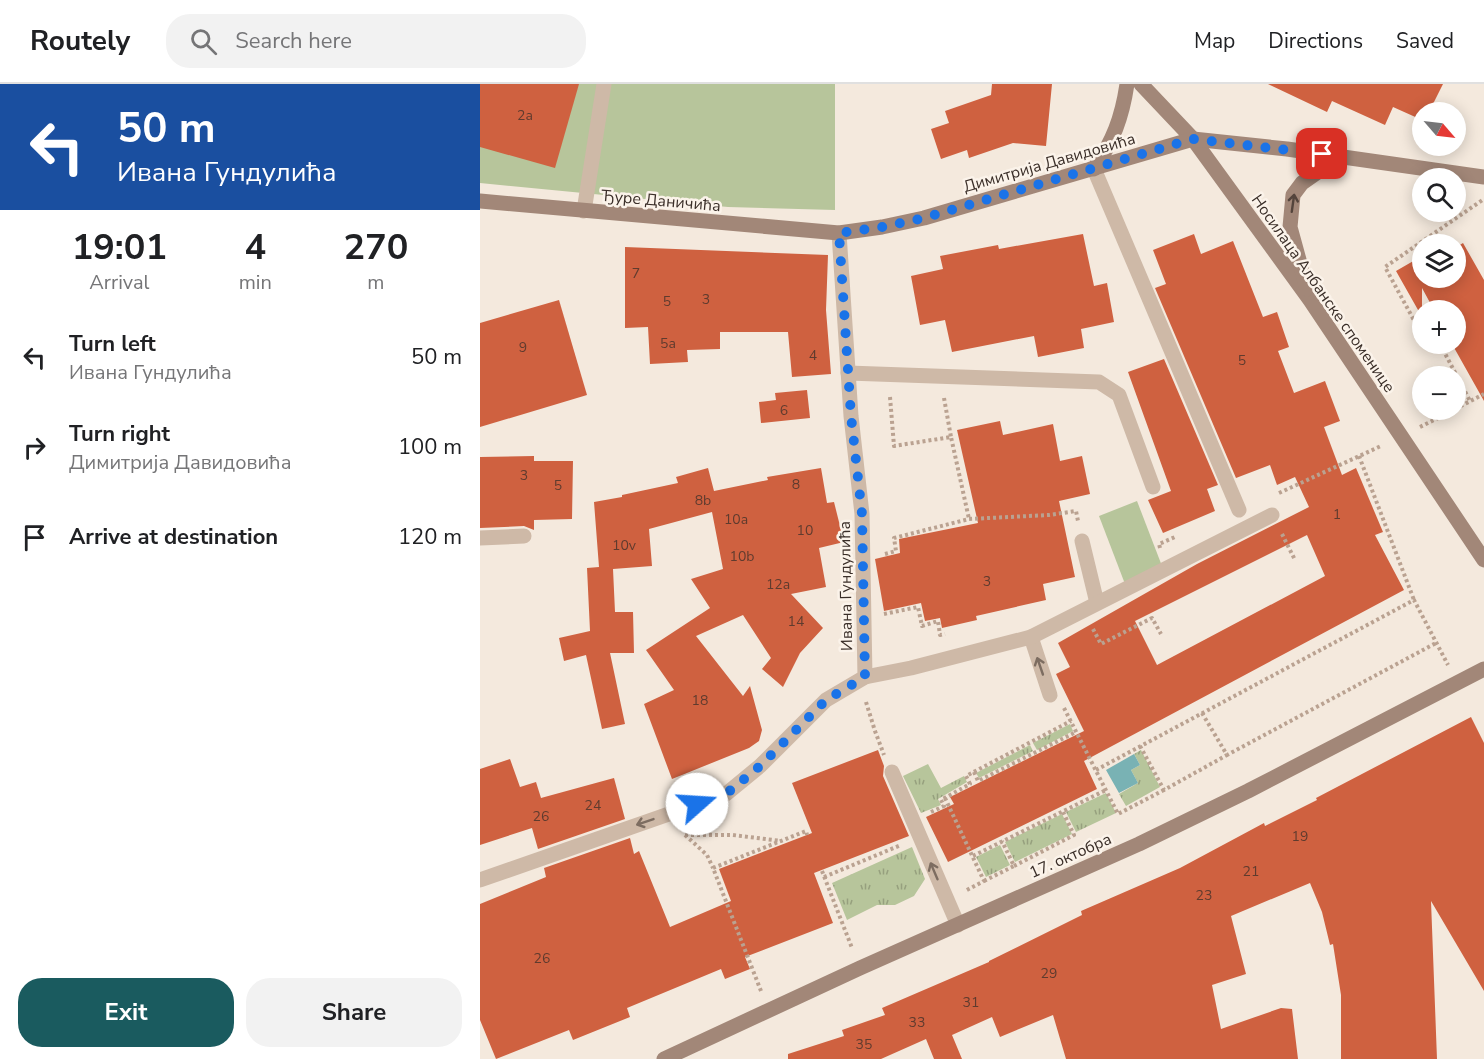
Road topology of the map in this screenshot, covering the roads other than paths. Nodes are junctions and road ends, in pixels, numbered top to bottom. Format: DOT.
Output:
graph roads {
  1 [pos="604,84"];
  2 [pos="1127,84"];
  3 [pos="1141,84"];
  4 [pos="1193,139"];
  5 [pos="1339,157"];
  6 [pos="1094,169"];
  7 [pos="1484,177"];
  8 [pos="480,201"];
  9 [pos="584,211"];
  10 [pos="839,233"];
  11 [pos="1310,300"];
  12 [pos="848,373"];
  13 [pos="1153,487"];
  14 [pos="1239,510"];
  15 [pos="1272,515"];
  16 [pos="524,536"];
  17 [pos="480,538"];
  18 [pos="1082,540"];
  19 [pos="1484,560"];
  20 [pos="1097,603"];
  21 [pos="1030,637"];
  22 [pos="1484,669"];
  23 [pos="865,677"];
  24 [pos="1050,695"];
  25 [pos="892,772"];
  26 [pos="480,880"];
  27 [pos="957,925"];
  28 [pos="664,1059"];
  1 -- 9 [label="street"];
  2 -- 6 [label="main road"];
  3 -- 4 [label="main road, Носилаца Албанске споменице"];
  4 -- 5 [label="main road, Димитрија Давидовића"];
  4 -- 6 [label="main road, Димитрија Давидовића"];
  4 -- 11 [label="main road, Носилаца Албанске споменице"];
  5 -- 7 [label="main road, Димитрија Давидовића"];
  11 -- 5 [label="main road, one-way"];
  6 -- 10 [label="main road, Димитрија Давидовића"];
  6 -- 14 [label="street"];
  8 -- 9 [label="main road, Ђуре Даничића"];
  9 -- 10 [label="main road, Ђуре Даничића"];
  10 -- 12 [label="street, Ивана Гундулића"];
  11 -- 19 [label="main road, Носилаца Албанске споменице"];
  12 -- 13 [label="street"];
  12 -- 23 [label="street, Ивана Гундулића"];
  15 -- 20 [label="street"];
  16 -- 17 [label="street"];
  18 -- 20 [label="street"];
  20 -- 21 [label="street"];
  21 -- 23 [label="street"];
  24 -- 21 [label="street, one-way"];
  22 -- 27 [label="main road, 17. октобра"];
  23 -- 26 [label="street, one-way"];
  27 -- 25 [label="street, one-way"];
  27 -- 28 [label="main road, 17. октобра"];
}
